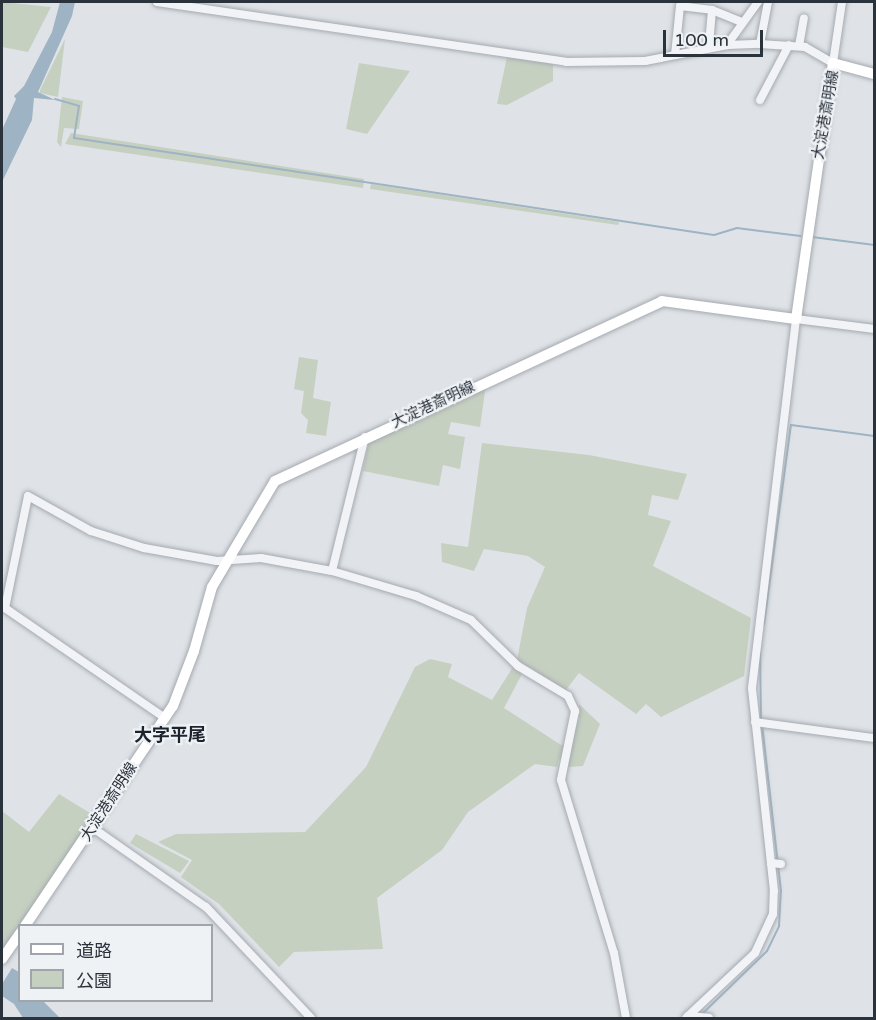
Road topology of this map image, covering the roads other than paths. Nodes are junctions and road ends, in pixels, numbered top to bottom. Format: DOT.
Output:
graph roads {
  1 [pos="157,2"];
  2 [pos="758,2"];
  3 [pos="768,2"];
  4 [pos="842,2"];
  5 [pos="712,10"];
  6 [pos="804,18"];
  7 [pos="742,22"];
  8 [pos="760,44"];
  9 [pos="727,45"];
  10 [pos="789,45"];
  11 [pos="799,46"];
  12 [pos="709,48"];
  13 [pos="675,55"];
  14 [pos="832,63"];
  15 [pos="874,74"];
  16 [pos="760,100"];
  17 [pos="796,319"];
  18 [pos="874,329"];
  19 [pos="365,437"];
  20 [pos="228,558"];
  21 [pos="332,571"];
  22 [pos="165,718"];
  23 [pos="759,723"];
  24 [pos="874,738"];
  25 [pos="93,828"];
  26 [pos="26,924"];
  27 [pos="18,936"];
  28 [pos="2,959"];
  29 [pos="696,1017"];
  30 [pos="311,1018"];
  31 [pos="626,1018"];
  1 -- 13 [label="street"];
  2 -- 7 [label="street"];
  3 -- 8 [label="street"];
  4 -- 14 [label="street"];
  5 -- 7 [label="street"];
  5 -- 12 [label="street"];
  5 -- 13 [label="street"];
  6 -- 11 [label="street"];
  7 -- 9 [label="street"];
  8 -- 9 [label="street"];
  8 -- 10 [label="street"];
  9 -- 12 [label="street"];
  10 -- 11 [label="street"];
  10 -- 16 [label="street"];
  11 -- 14 [label="street"];
  12 -- 13 [label="street"];
  14 -- 15 [label="main road, 大淀港斎明線"];
  14 -- 17 [label="main road, 大淀港斎明線"];
  17 -- 18 [label="street"];
  17 -- 19 [label="main road, 大淀港斎明線"];
  17 -- 23 [label="street"];
  19 -- 20 [label="main road, 大淀港斎明線"];
  19 -- 21 [label="street"];
  20 -- 21 [label="street"];
  20 -- 22 [label="main road, 大淀港斎明線"];
  20 -- 22 [label="street"];
  21 -- 31 [label="street"];
  22 -- 25 [label="main road, 大淀港斎明線"];
  23 -- 24 [label="street"];
  23 -- 29 [label="street"];
  25 -- 26 [label="main road, 大淀港斎明線"];
  25 -- 30 [label="street"];
  27 -- 28 [label="main road"];
}
